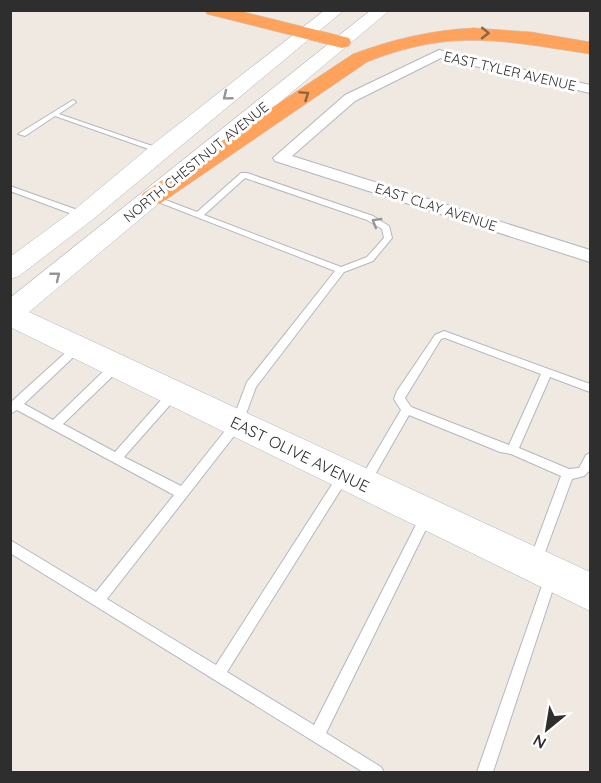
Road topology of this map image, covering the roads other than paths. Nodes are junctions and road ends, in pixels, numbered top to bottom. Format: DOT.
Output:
graph roads {
  1 [pos="213,10"];
  2 [pos="336,10"];
  3 [pos="382,10"];
  4 [pos="306,34"];
  5 [pos="342,42"];
  6 [pos="591,48"];
  7 [pos="591,89"];
  8 [pos="73,102"];
  9 [pos="54,114"];
  10 [pos="22,134"];
  11 [pos="160,150"];
  12 [pos="280,158"];
  13 [pos="10,188"];
  14 [pos="152,198"];
  15 [pos="84,215"];
  16 [pos="198,216"];
  17 [pos="591,256"];
  18 [pos="10,270"];
  19 [pos="341,270"];
  20 [pos="10,314"];
  21 [pos="78,348"];
  22 [pos="116,366"];
  23 [pos="547,372"];
  24 [pos="591,388"];
  25 [pos="173,393"];
  26 [pos="13,408"];
  27 [pos="407,410"];
  28 [pos="237,424"];
  29 [pos="55,425"];
  30 [pos="512,450"];
  31 [pos="116,458"];
  32 [pos="591,458"];
  33 [pos="568,474"];
  34 [pos="354,479"];
  35 [pos="182,493"];
  36 [pos="428,515"];
  37 [pos="10,546"];
  38 [pos="543,570"];
  39 [pos="591,592"];
  40 [pos="98,600"];
  41 [pos="218,674"];
  42 [pos="317,735"];
  43 [pos="376,772"];
  44 [pos="484,772"];
  1 -- 4 [label="highway"];
  2 -- 4 [label="main road, NORTH CHESTNUT AVENUE"];
  3 -- 5 [label="main road, NORTH CHESTNUT AVENUE"];
  4 -- 5 [label="highway"];
  4 -- 11 [label="main road, NORTH CHESTNUT AVENUE, one-way"];
  5 -- 14 [label="main road, NORTH CHESTNUT AVENUE"];
  14 -- 6 [label="highway, one-way"];
  7 -- 12 [label="street, EAST TYLER AVENUE"];
  8 -- 9 [label="lane"];
  9 -- 10 [label="lane"];
  9 -- 11 [label="lane"];
  11 -- 15 [label="main road, NORTH CHESTNUT AVENUE"];
  12 -- 17 [label="street, EAST CLAY AVENUE"];
  13 -- 15 [label="lane"];
  14 -- 16 [label="lane"];
  20 -- 14 [label="main road, NORTH CHESTNUT AVENUE, one-way"];
  15 -- 18 [label="main road, NORTH CHESTNUT AVENUE"];
  16 -- 19 [label="lane"];
  19 -- 16 [label="lane, one-way"];
  19 -- 28 [label="lane"];
  20 -- 21 [label="main road, EAST OLIVE AVENUE"];
  21 -- 22 [label="main road, EAST OLIVE AVENUE"];
  21 -- 26 [label="lane"];
  22 -- 25 [label="main road, EAST OLIVE AVENUE"];
  22 -- 29 [label="lane"];
  23 -- 24 [label="lane"];
  23 -- 27 [label="lane"];
  23 -- 30 [label="lane"];
  25 -- 28 [label="main road, EAST OLIVE AVENUE"];
  25 -- 31 [label="lane"];
  26 -- 29 [label="lane"];
  27 -- 30 [label="lane"];
  27 -- 34 [label="lane"];
  28 -- 34 [label="main road, EAST OLIVE AVENUE"];
  28 -- 35 [label="lane"];
  29 -- 31 [label="lane"];
  30 -- 33 [label="lane"];
  31 -- 35 [label="lane"];
  32 -- 33 [label="lane"];
  33 -- 38 [label="lane"];
  34 -- 36 [label="main road, EAST OLIVE AVENUE"];
  34 -- 41 [label="lane"];
  35 -- 40 [label="lane"];
  36 -- 38 [label="main road, EAST OLIVE AVENUE"];
  36 -- 42 [label="lane"];
  37 -- 40 [label="lane"];
  38 -- 39 [label="main road, EAST OLIVE AVENUE"];
  38 -- 44 [label="lane"];
  40 -- 41 [label="lane"];
  41 -- 42 [label="lane"];
  42 -- 43 [label="lane"];
}
